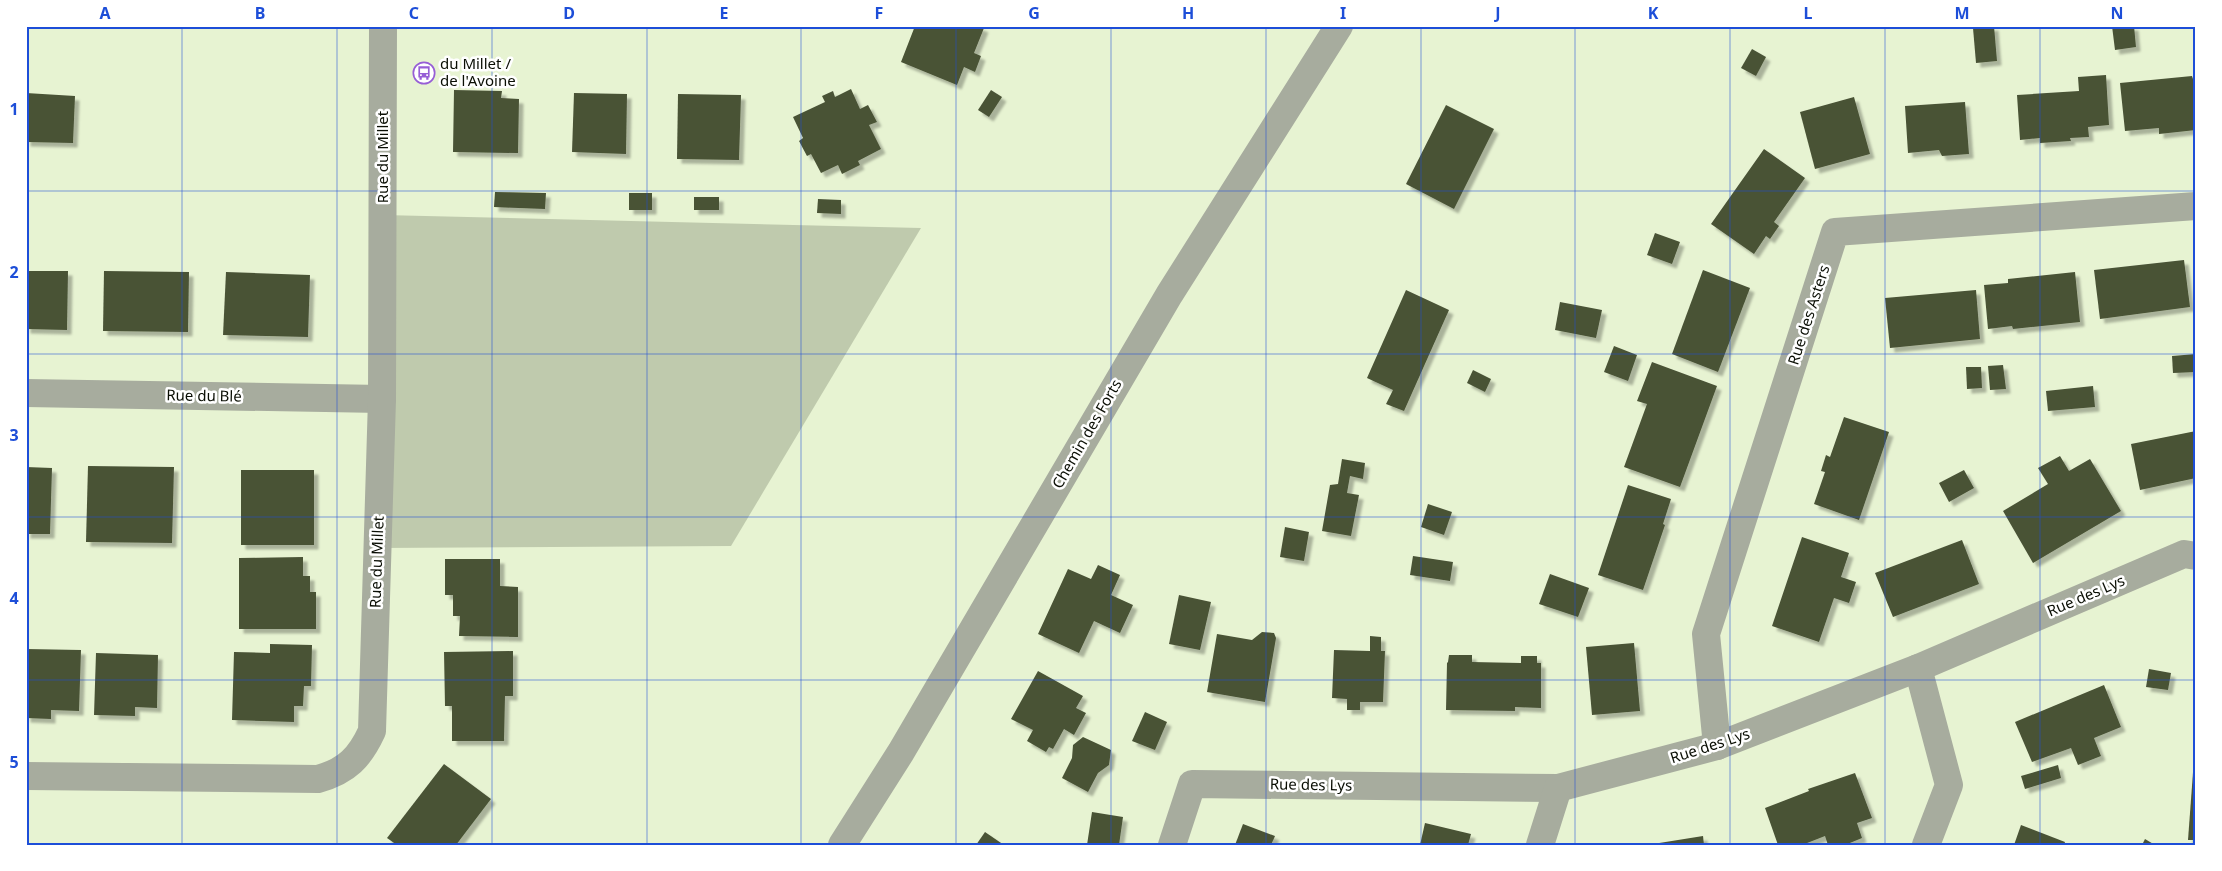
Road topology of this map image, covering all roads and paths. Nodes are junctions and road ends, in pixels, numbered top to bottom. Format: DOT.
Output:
graph roads {
  1 [pos="383,26"];
  2 [pos="1339,26"];
  3 [pos="2196,206"];
  4 [pos="26,393"];
  5 [pos="382,399"];
  6 [pos="2196,556"];
  7 [pos="1918,668"];
  8 [pos="1717,746"];
  9 [pos="26,776"];
  10 [pos="1558,788"];
  11 [pos="842,845"];
  12 [pos="1172,845"];
  13 [pos="1540,845"];
  14 [pos="1926,845"];
  1 -- 5 [label="street, Rue du Millet"];
  2 -- 11 [label="street, Chemin des Forts"];
  3 -- 8 [label="street, Rue des Asters"];
  4 -- 5 [label="street, Rue du Blé"];
  5 -- 9 [label="street, Rue du Millet"];
  6 -- 7 [label="street, Rue des Lys"];
  7 -- 8 [label="street, Rue des Lys"];
  7 -- 14 [label="street"];
  8 -- 10 [label="street, Rue des Lys"];
  10 -- 12 [label="street, Rue des Lys"];
  10 -- 13 [label="street"];
}
